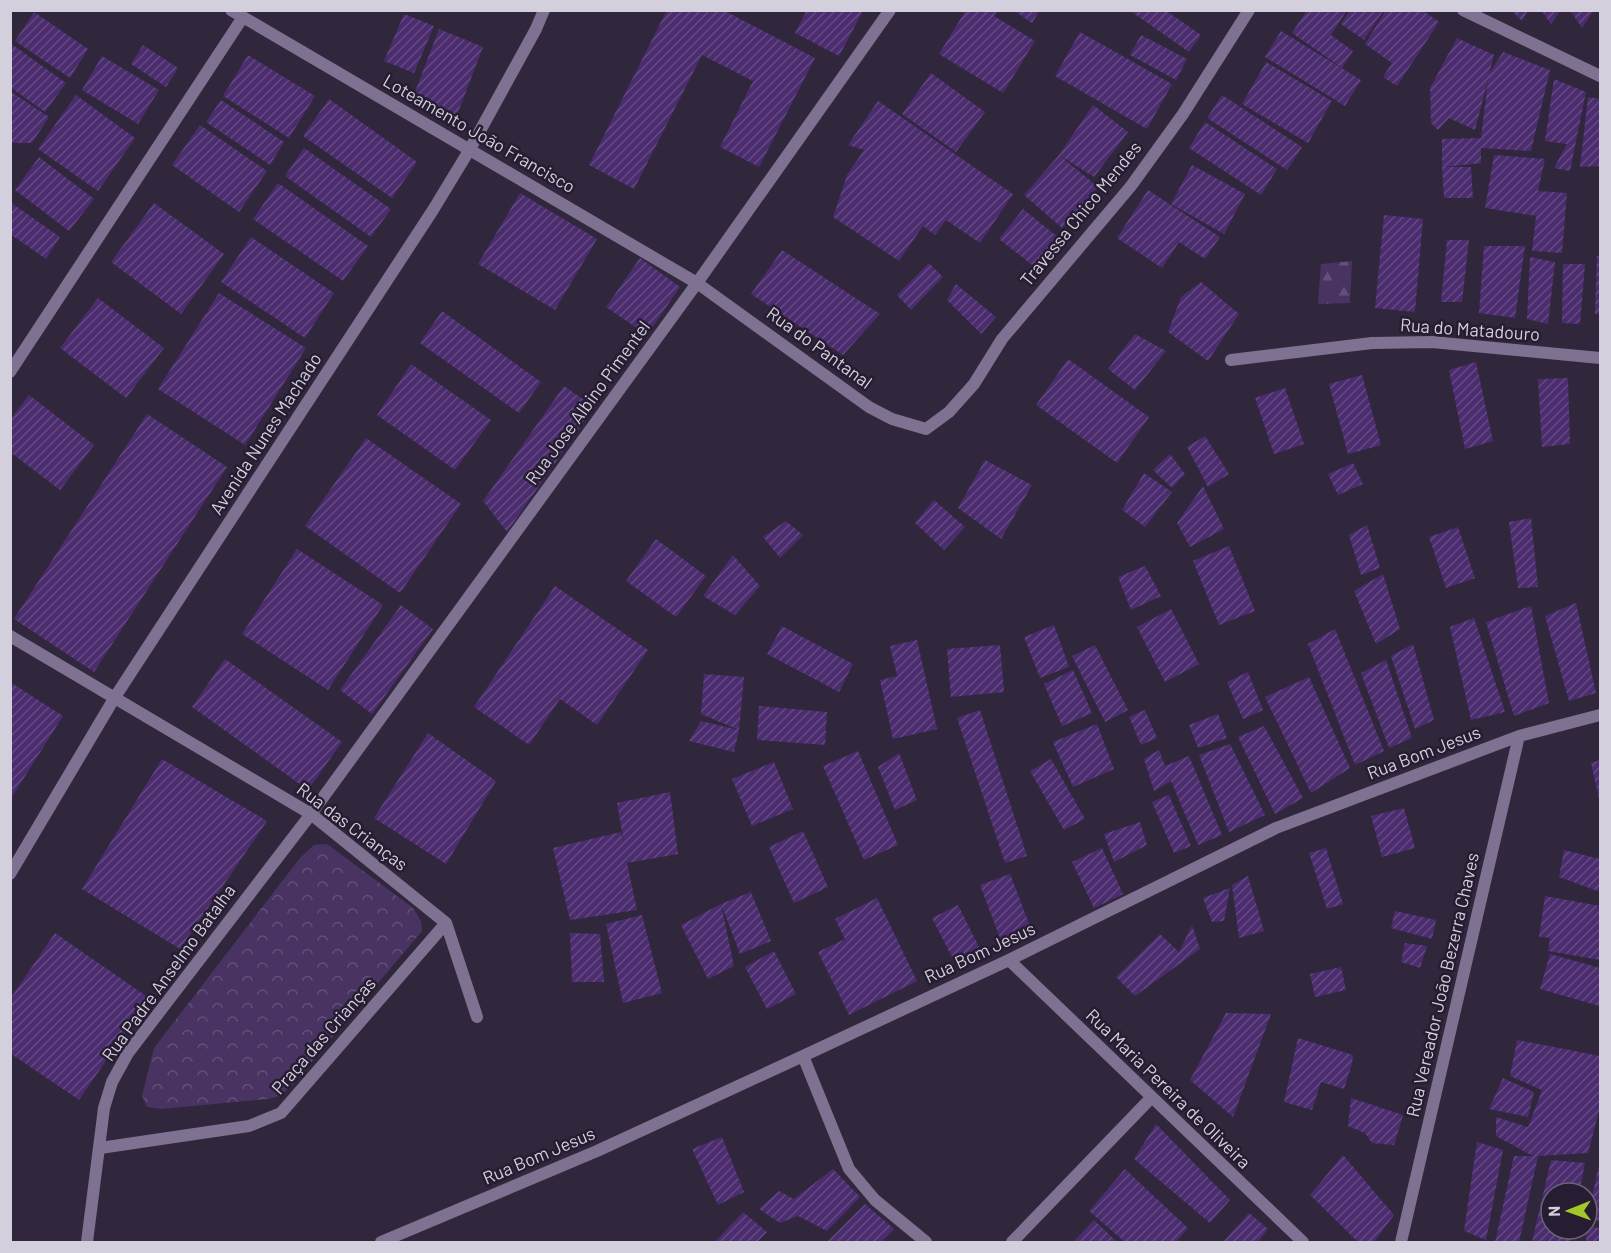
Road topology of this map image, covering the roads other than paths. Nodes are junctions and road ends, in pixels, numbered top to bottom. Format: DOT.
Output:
graph roads {
  1 [pos="231,10"];
  2 [pos="544,10"];
  3 [pos="890,10"];
  4 [pos="1249,10"];
  5 [pos="1462,10"];
  6 [pos="243,17"];
  7 [pos="1600,76"];
  8 [pos="470,149"];
  9 [pos="697,283"];
  10 [pos="1600,358"];
  11 [pos="1231,360"];
  12 [pos="10,372"];
  13 [pos="926,429"];
  14 [pos="10,636"];
  15 [pos="115,697"];
  16 [pos="1600,715"];
  17 [pos="1519,736"];
  18 [pos="311,814"];
  19 [pos="10,874"];
  20 [pos="446,923"];
  21 [pos="1009,960"];
  22 [pos="477,1017"];
  23 [pos="803,1056"];
  24 [pos="1151,1098"];
  25 [pos="100,1148"];
  26 [pos="87,1242"];
  27 [pos="381,1242"];
  28 [pos="926,1242"];
  29 [pos="1012,1242"];
  30 [pos="1303,1242"];
  31 [pos="1401,1242"];
  1 -- 6 [label="street, Loteamento João Francisco"];
  2 -- 8 [label="street, Avenida Nunes Machado"];
  3 -- 9 [label="street, Rua Jose Albino Pimentel"];
  4 -- 13 [label="street, Travessa Chico Mendes"];
  5 -- 7 [label="street"];
  6 -- 8 [label="street, Loteamento João Francisco"];
  6 -- 12 [label="street"];
  8 -- 9 [label="street, Loteamento João Francisco"];
  8 -- 15 [label="street, Avenida Nunes Machado"];
  9 -- 13 [label="street, Rua do Pantanal"];
  9 -- 18 [label="street, Rua Jose Albino Pimentel"];
  10 -- 11 [label="street, Rua do Matadouro"];
  14 -- 15 [label="street, Rua das Crianças"];
  15 -- 18 [label="street, Rua das Crianças"];
  15 -- 19 [label="street, Avenida Nunes Machado"];
  16 -- 17 [label="street, Rua Bom Jesus"];
  17 -- 21 [label="street, Rua Bom Jesus"];
  17 -- 31 [label="street, Rua Vereador João Bezerra Chaves"];
  18 -- 20 [label="street, Rua das Crianças"];
  18 -- 25 [label="street, Rua Padre Anselmo Batalha"];
  20 -- 22 [label="street"];
  20 -- 25 [label="street, Praça das Crianças"];
  21 -- 23 [label="street, Rua Bom Jesus"];
  21 -- 24 [label="street, Rua Maria Pereira de Oliveira"];
  23 -- 27 [label="street, Rua Bom Jesus"];
  23 -- 28 [label="street"];
  24 -- 29 [label="street"];
  24 -- 30 [label="street, Rua Maria Pereira de Oliveira"];
  25 -- 26 [label="street, Rua Padre Anselmo Batalha"];
}
